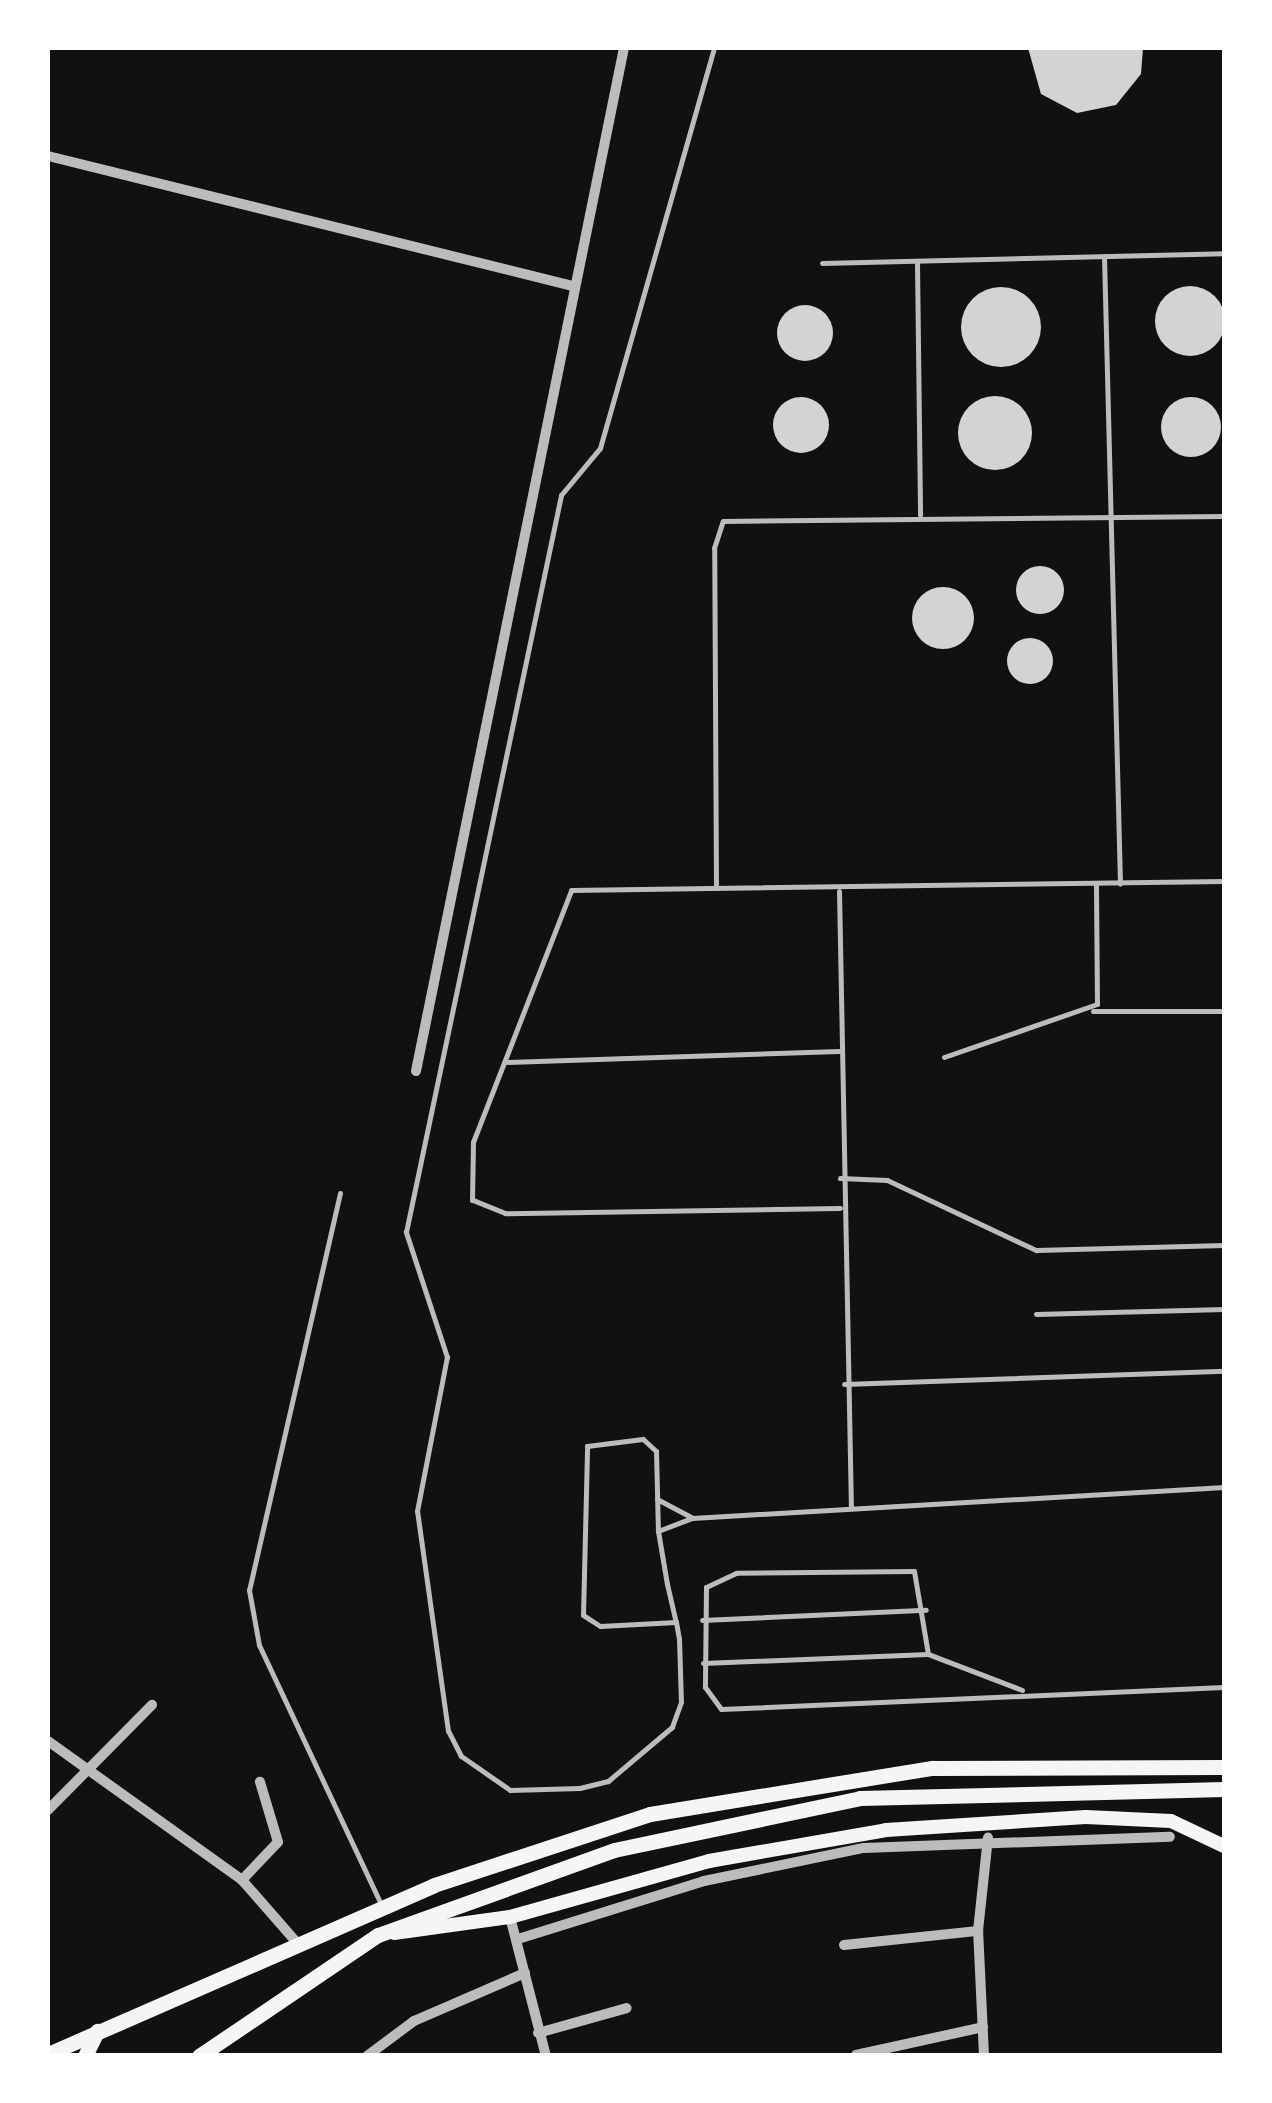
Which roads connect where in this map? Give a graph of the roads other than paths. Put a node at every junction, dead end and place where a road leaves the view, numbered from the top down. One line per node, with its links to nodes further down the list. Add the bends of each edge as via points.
1 (624, 48): 8 (street)
2 (714, 48): 38 (lane, via 600,448 561,495 406,1232 447,1357 417,1511 448,1731 460,1756 510,1790 608,1781 672,1727 682,1702)
3 (48, 156): 8 (street)
4 (1224, 253): 5 (lane)
5 (1104, 256): 7 (lane); 11 (lane)
6 (822, 263): 7 (lane)
7 (917, 263): 9 (lane)
8 (573, 286): 22 (street)
9 (920, 516): 11 (lane); 15 (lane, via 734,518 718,529)
10 (1224, 516): 11 (lane)
11 (1106, 518): 13 (lane)
12 (1224, 881): 13 (lane)
13 (1120, 884): 14 (lane)
14 (1096, 885): 16 (lane); 17 (lane, via 1097,1004)
15 (716, 888): 16 (lane); 21 (lane, via 571,890)
16 (839, 890): 19 (lane)
17 (1090, 1011): 18 (lane); 20 (lane)
18 (1224, 1011)
19 (839, 1050): 21 (lane); 23 (lane)
20 (944, 1057)
21 (505, 1062): 25 (lane, via 466,1183 487,1210)
22 (416, 1071)
23 (840, 1178): 25 (lane); 26 (lane, via 887,1180 1036,1250)
24 (340, 1193): 54 (lane, via 249,1590 259,1645)
25 (840, 1208): 30 (lane)
26 (1224, 1246)
27 (1224, 1308): 28 (lane)
28 (1036, 1314)
29 (1224, 1371): 30 (lane)
30 (844, 1384): 33 (lane)
31 (1224, 1487): 33 (lane)
32 (657, 1498): 34 (lane); 35 (lane); 38 (lane, via 652,1443 587,1446 580,1606 600,1626)
33 (851, 1508): 34 (lane)
34 (692, 1518): 35 (lane)
35 (658, 1531): 38 (lane)
36 (926, 1610): 37 (lane); 37 (lane, via 922,1580 899,1568 736,1574 706,1587); 39 (lane)
37 (702, 1620): 40 (lane)
38 (676, 1622)
39 (928, 1654): 40 (lane); 42 (lane)
40 (703, 1663): 42 (lane, via 707,1693 721,1709)
41 (1224, 1687): 42 (lane)
42 (1022, 1690)
43 (152, 1705): 46 (street)
44 (48, 1741): 46 (street)
45 (1224, 1766): 54 (main road, via 988,1764 762,1790 541,1846)
46 (88, 1768): 49 (street); 53 (street)
47 (260, 1782): 53 (street, via 278,1842)
48 (1224, 1789): 57 (main road, via 942,1790 794,1809 534,1873)
49 (48, 1810)
50 (1170, 1837): 51 (street)
51 (988, 1838): 56 (street); 58 (street, via 769,1865)
52 (1224, 1846): 55 (main road, via 1171,1821 1086,1817 886,1830 709,1861)
53 (242, 1880): 59 (street)
54 (382, 1907): 59 (main road)
55 (510, 1917): 57 (main road); 58 (street)
56 (978, 1932): 60 (street); 64 (street)
57 (378, 1935): 69 (main road)
58 (518, 1939): 61 (street)
59 (298, 1944): 63 (main road)
60 (844, 1944)
61 (525, 1973): 65 (street); 70 (street, via 414,2021)
62 (627, 2008): 65 (street)
63 (108, 2023): 66 (main road); 68 (main road)
64 (983, 2026): 67 (street); 72 (street)
65 (538, 2032): 71 (street)
66 (48, 2054)
67 (856, 2055)
68 (85, 2056)
69 (199, 2056)
70 (367, 2056)
71 (546, 2056)
72 (984, 2056)

